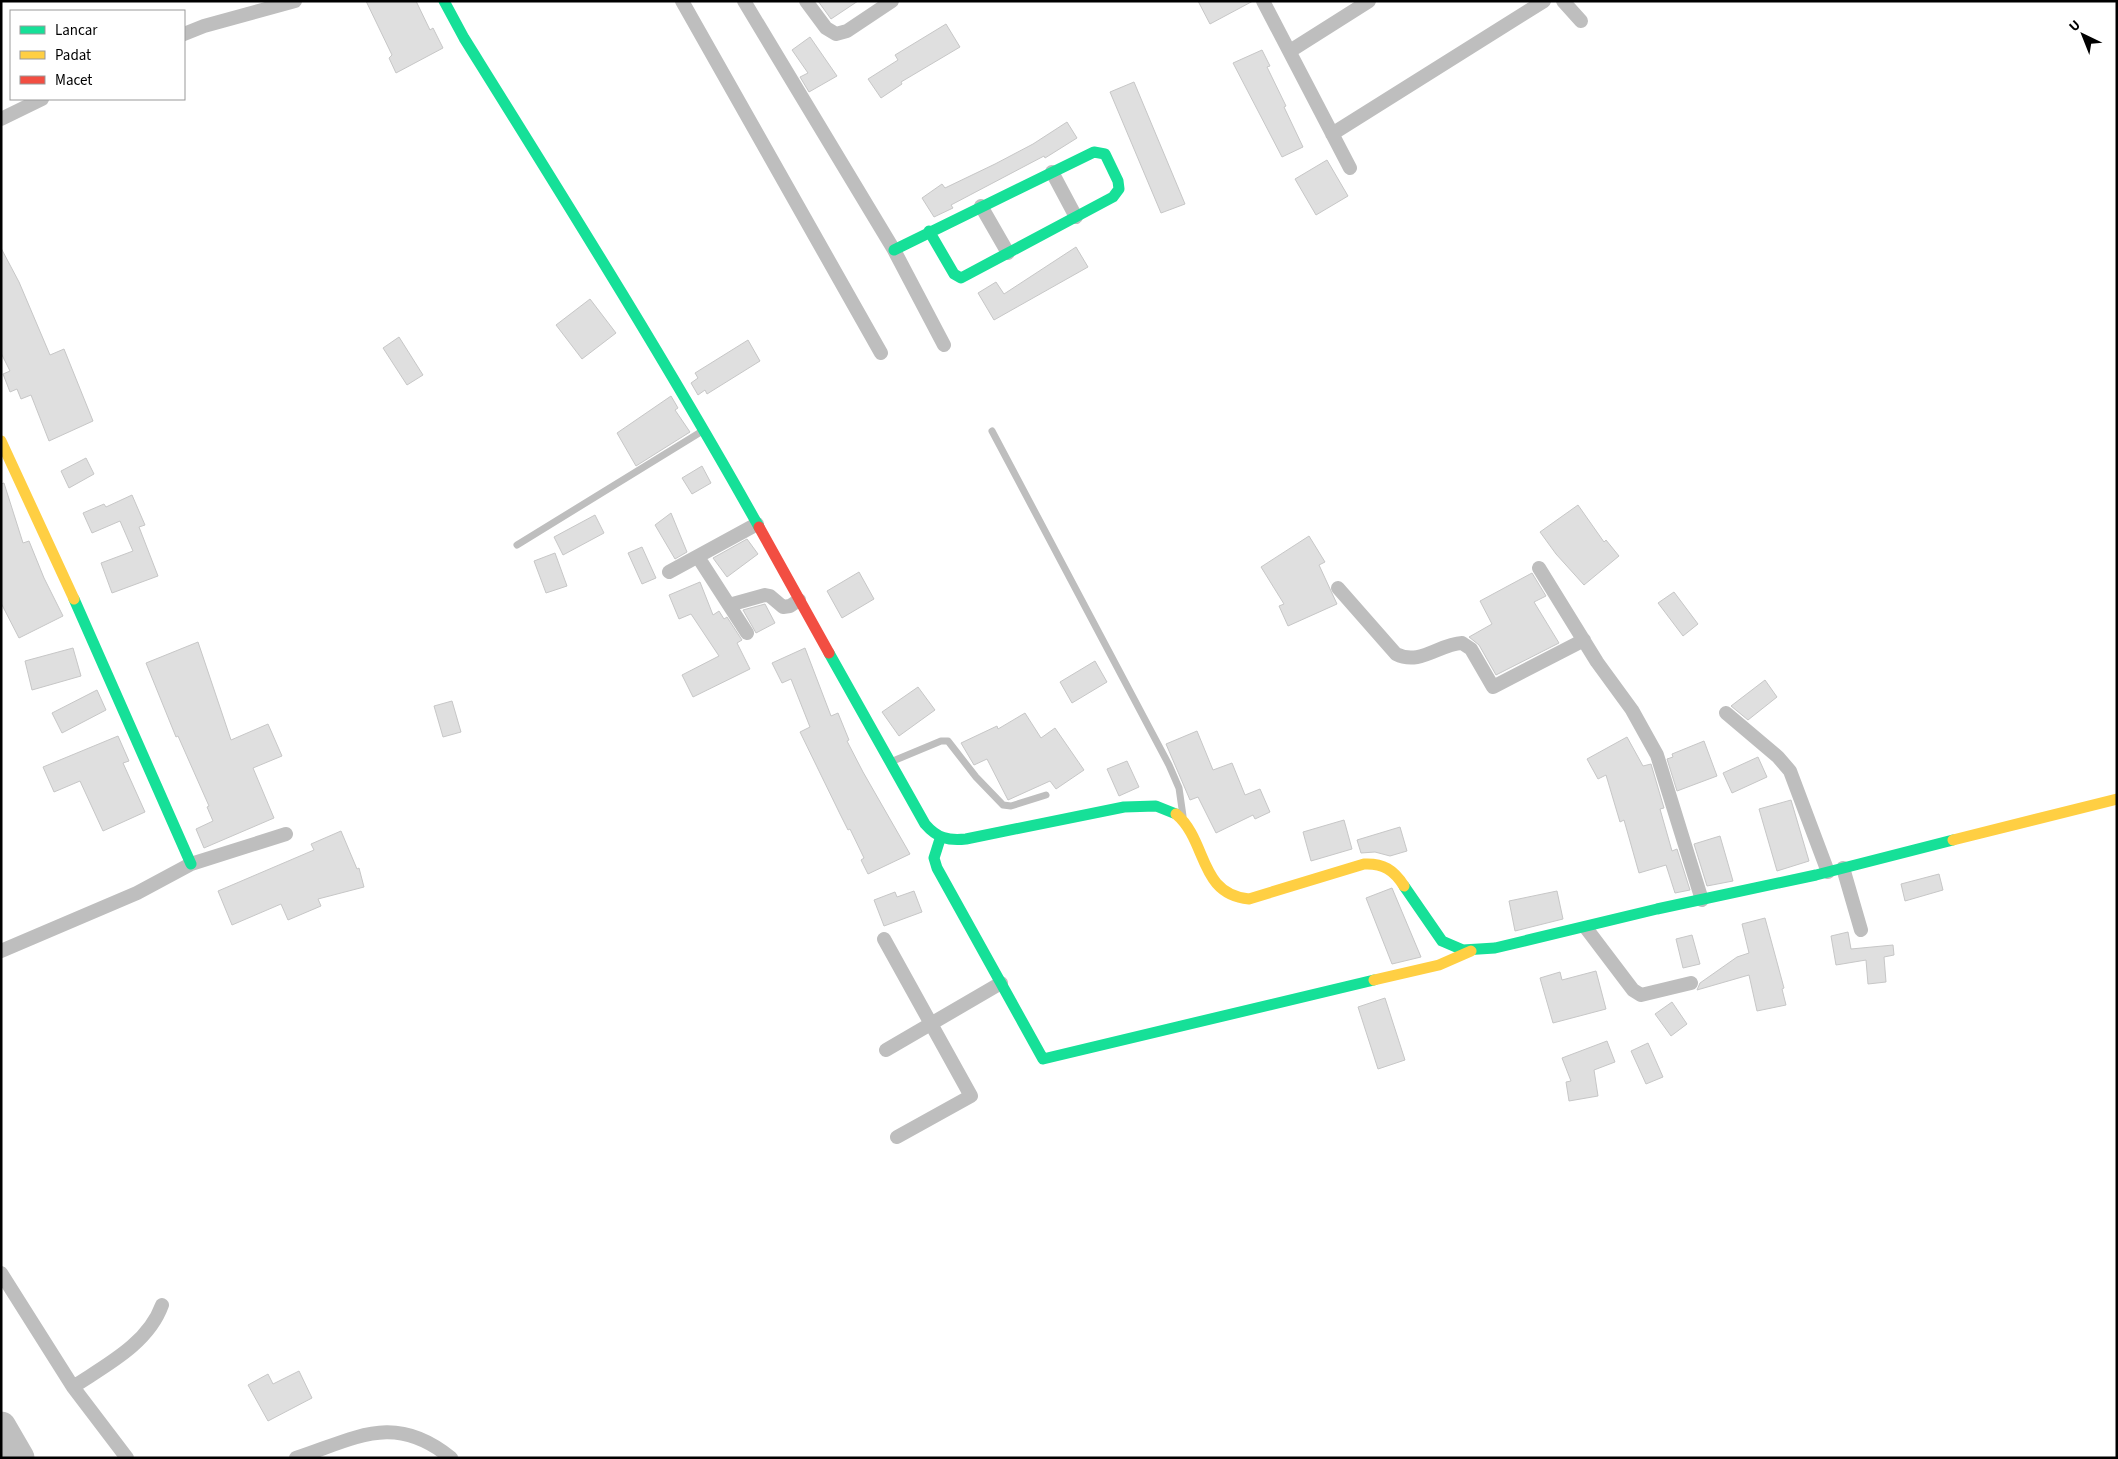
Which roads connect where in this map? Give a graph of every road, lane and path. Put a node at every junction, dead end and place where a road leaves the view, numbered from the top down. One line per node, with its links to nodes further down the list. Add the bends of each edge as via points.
1 (295, 1): 12 (street)
2 (444, 1): 26 (street)
3 (682, 1): 25 (street)
4 (744, 1): 22 (street)
5 (806, 1): 6 (street, via 826,28 836,34 847,31)
6 (892, 1)
7 (1263, 1): 13 (street)
8 (1369, 1): 13 (street)
9 (1544, 1): 16 (street)
10 (1563, 1): 11 (street)
11 (1581, 21)
12 (185, 34)
13 (1290, 50): 16 (street)
14 (40, 100): 15 (street)
15 (1, 119)
16 (1332, 134): 17 (street)
17 (1350, 168)
18 (1052, 172): 19 (street); 20 (street); 20 (street, via 1094,152 1105,154 1118,181 1117,193)
19 (981, 206): 21 (street); 23 (street)
20 (1076, 218): 23 (street)
21 (929, 231): 22 (street); 23 (street, via 954,274 961,278)
22 (894, 250): 24 (street)
23 (1008, 253)
24 (944, 346)
25 (881, 352)
26 (705, 430): 29 (street); 30 (lane)
27 (992, 431): 43 (lane, via 1173,773 1182,797)
28 (1, 442): 46 (street)
29 (757, 524): 31 (street); 35 (street)
30 (517, 545)
31 (698, 558): 33 (street); 36 (street)
32 (1539, 568): 38 (street)
33 (669, 572)
34 (1338, 588): 38 (street, via 1396,654 1417,658 1462,643 1471,648 1492,687)
35 (799, 600): 36 (street, via 783,607 765,595); 40 (street)
36 (729, 605): 37 (street)
37 (747, 633)
38 (1584, 640): 49 (street, via 1632,710 1657,755)
39 (1726, 713): 48 (street, via 1790,771)
40 (890, 762): 41 (lane, via 948,741 1003,805 1011,806); 45 (street, via 925,824)
41 (1046, 795)
42 (2117, 799): 47 (street)
43 (1183, 821): 45 (street, via 1167,809 1139,806 966,839); 54 (street, via 1217,886 1232,897 1249,899 1364,864 1378,865 1396,874 1442,941)
44 (286, 834): 46 (street)
45 (940, 839): 55 (street, via 934,858 937,868)
46 (191, 864): 53 (street, via 137,893)
47 (1843, 868): 48 (street); 51 (street)
48 (1828, 872): 49 (street)
49 (1702, 900): 50 (street)
50 (1586, 928): 54 (street); 56 (street, via 1640,995)
51 (1861, 930)
52 (884, 939): 57 (street)
53 (1, 951)
54 (1471, 951): 55 (street, via 1439,965 1043,1059)
55 (1001, 983): 57 (street)
56 (1691, 983)
57 (931, 1024): 58 (street); 59 (street, via 971,1096)
58 (886, 1050)
59 (897, 1137)
60 (1, 1273): 62 (street)
61 (162, 1305): 62 (street, via 152,1327 138,1341)
62 (73, 1387): 63 (street)
63 (127, 1458)
64 (296, 1458): 65 (street, via 369,1434 393,1431 433,1443)
65 (451, 1458)

